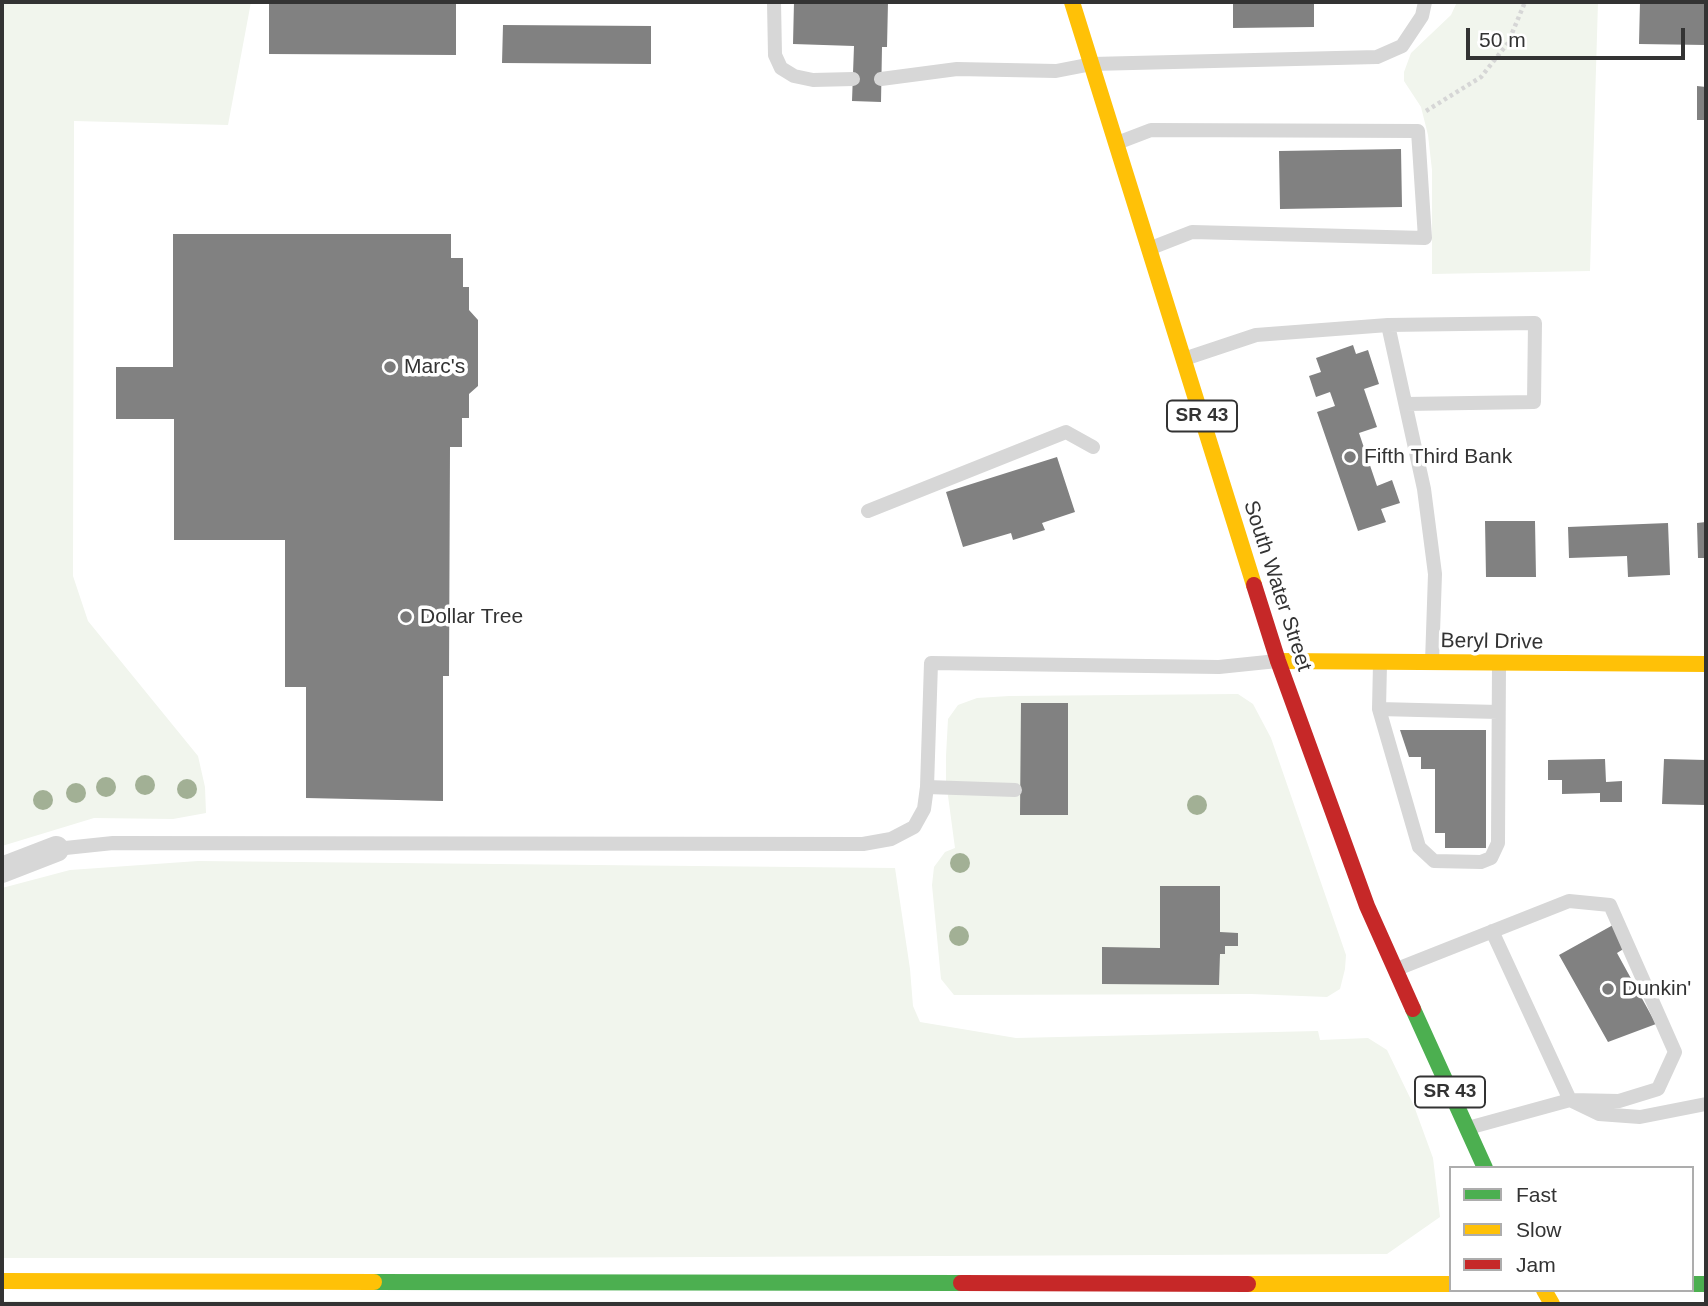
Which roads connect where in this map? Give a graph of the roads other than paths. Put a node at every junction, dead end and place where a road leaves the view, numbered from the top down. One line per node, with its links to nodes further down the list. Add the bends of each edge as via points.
1 (774, 2): 5 (lane, via 775,55 781,68 813,80)
2 (1072, 2): 4 (main road, South Water Street / SR 43)
3 (1425, 2): 4 (lane, via 1422,16 1402,46 1377,57)
4 (1092, 64): 6 (lane, via 1056,71 957,69); 7 (main road, South Water Street / SR 43)
5 (853, 79)
6 (881, 79)
7 (1116, 144): 8 (main road, South Water Street / SR 43); 8 (lane, via 1151,130 1418,131 1425,238 1192,232)
8 (1149, 249): 10 (main road, South Water Street / SR 43)
9 (1388, 325): 10 (lane, via 1256,335); 11 (lane); 11 (lane, via 1535,323 1534,402)
10 (1184, 359): 14 (main road, South Water Street / SR 43)
11 (1406, 404): 16 (lane, via 1435,574)
12 (1093, 447): 13 (lane, via 1066,432)
13 (868, 511)
14 (1278, 661): 15 (main road, Beryl Drive); 21 (lane, via 1219,667 931,663); 26 (main road, South Water Street / SR 43, via 1367,906)
15 (1380, 662): 16 (main road, Beryl Drive); 19 (lane)
16 (1432, 662): 17 (main road, Beryl Drive)
17 (1499, 663): 18 (main road, Beryl Drive); 20 (lane)
18 (1706, 664)
19 (1379, 709): 20 (lane); 20 (lane, via 1419,847 1434,861 1457,862 1491,858 1498,843)
20 (1498, 712)
21 (927, 787): 22 (lane); 23 (lane, via 924,809 914,827 891,839 863,844 113,843)
22 (1015, 790)
23 (56, 849): 24 (street)
24 (2, 870)
25 (1492, 932): 26 (lane); 27 (lane); 27 (lane, via 1569,901 1610,905 1675,1052 1658,1089 1619,1101)
26 (1396, 969): 29 (main road, South Water Street / SR 43)
27 (1570, 1100): 28 (lane, via 1599,1114 1640,1117); 29 (lane)
28 (1706, 1104)
29 (1467, 1128): 30 (main road, South Water Street / SR 43)
30 (1484, 1166)
31 (2, 1281): 32 (main road)
32 (1449, 1284)

